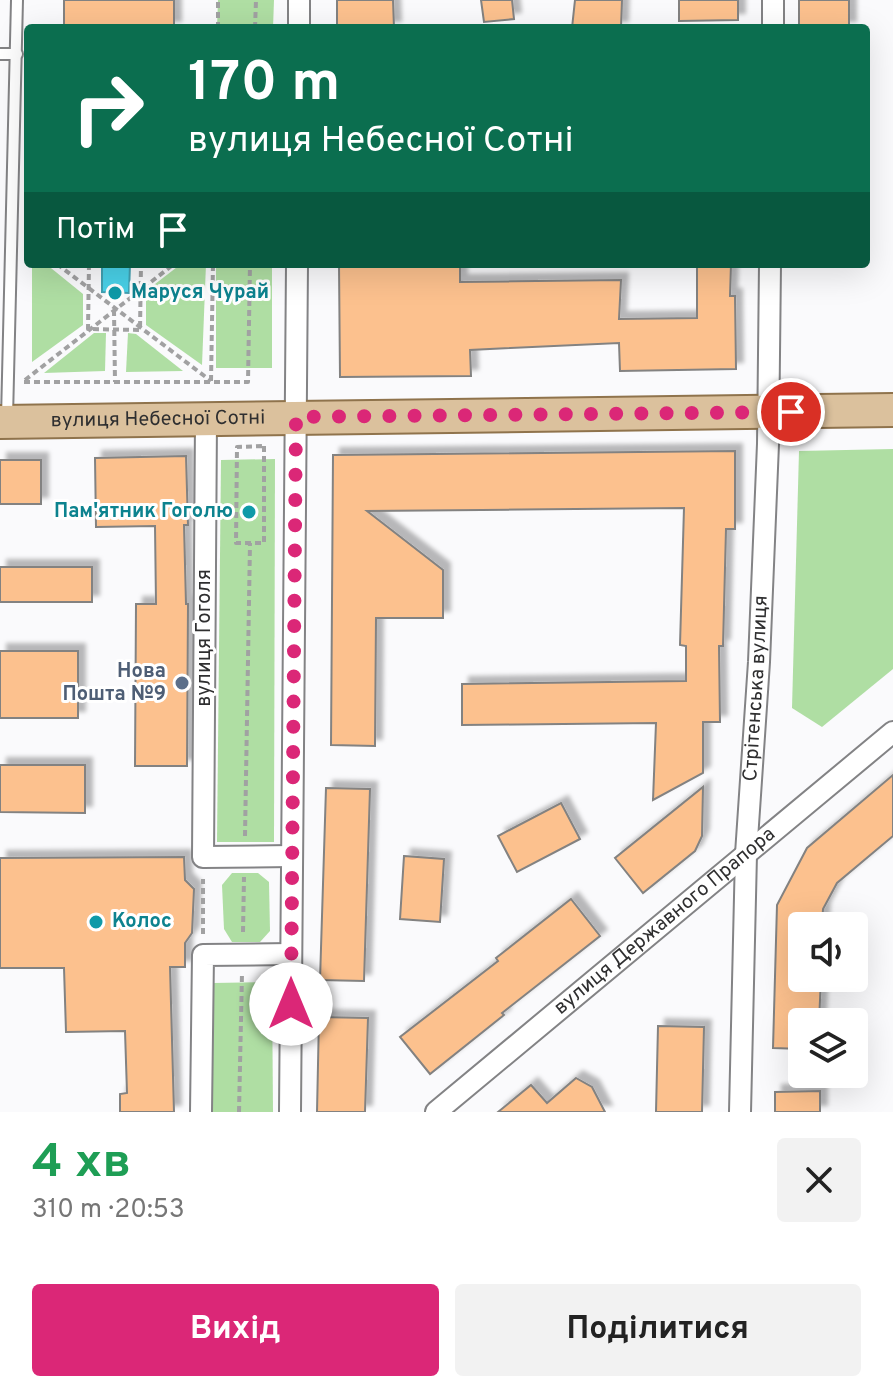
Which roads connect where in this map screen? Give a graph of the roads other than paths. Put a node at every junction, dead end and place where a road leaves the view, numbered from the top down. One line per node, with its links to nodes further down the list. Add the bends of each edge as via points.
1 (17, 0): 7 (lane)
2 (299, 0): 4 (street)
3 (773, 0): 5 (street)
4 (299, 24)
5 (773, 24)
6 (0, 54): 7 (lane)
7 (17, 54): 14 (lane)
8 (297, 268): 12 (street)
9 (770, 268): 11 (street, Стрітенська вулиця)
10 (893, 410): 11 (main road, вулиця Небесної Сотні)
11 (767, 413): 12 (main road, вулиця Небесної Сотні); 16 (street, Стрітенська вулиця)
12 (296, 417): 13 (main road, вулиця Небесної Сотні); 17 (street)
13 (206, 420): 14 (main road, вулиця Небесної Сотні); 17 (street, вулиця Гоголя, via 203,857)
14 (3, 422)
15 (893, 732): 16 (street, вулиця Державного Прапора)
16 (746, 854): 21 (street, вулиця Державного Прапора); 22 (street, Стрітенська вулиця)
17 (292, 856): 18 (street)
18 (291, 954): 19 (street, via 203,955); 20 (street)
19 (201, 1112)
20 (290, 1112)
21 (436, 1112)
22 (740, 1112)

